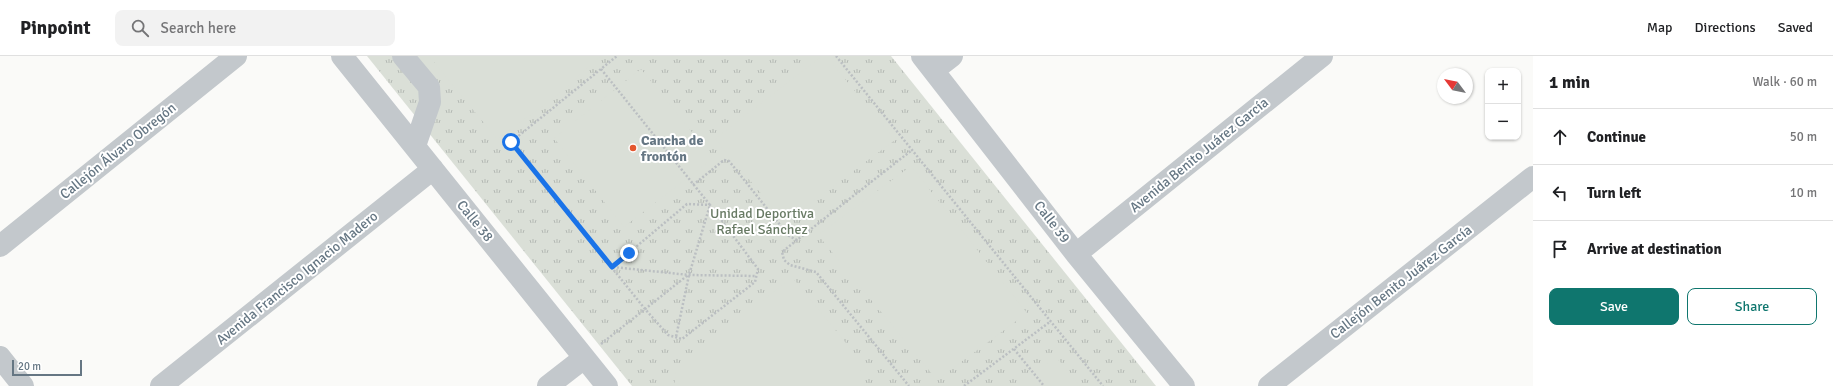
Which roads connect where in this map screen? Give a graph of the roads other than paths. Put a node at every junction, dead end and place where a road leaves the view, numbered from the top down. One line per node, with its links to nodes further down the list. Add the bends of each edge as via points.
1 (236, 56): 10 (street, Callejón Álvaro Obregón)
2 (342, 56): 7 (street, Calle 38)
3 (403, 56): 7 (street, via 429,87 430,102)
4 (952, 56): 6 (street)
5 (1322, 56): 11 (street, Avenida Benito Juárez García)
6 (928, 63): 11 (street, Calle 39)
7 (415, 146): 8 (street, Calle 38)
8 (433, 169): 13 (street, Calle 38); 15 (street, Avenida Francisco Ignacio Madero)
9 (1533, 178): 19 (street, Callejón Benito Juárez García)
10 (0, 246)
11 (1076, 254): 18 (street, Calle 39)
12 (0, 357): 14 (street)
13 (584, 358): 16 (street); 17 (street, Calle 38)
14 (23, 386)
15 (161, 386)
16 (548, 386)
17 (607, 386)
18 (1184, 386)
19 (1269, 386)

